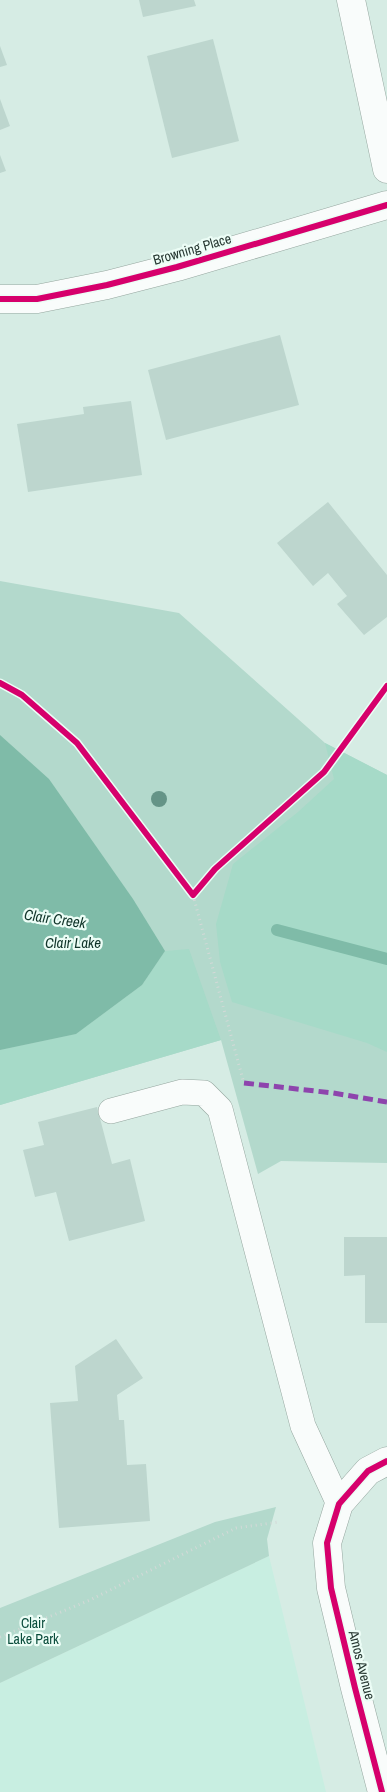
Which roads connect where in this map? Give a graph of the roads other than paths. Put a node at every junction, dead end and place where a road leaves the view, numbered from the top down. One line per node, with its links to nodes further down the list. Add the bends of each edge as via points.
1 (351, 0): 2 (street)
2 (387, 169)
3 (387, 204): 4 (street, Browning Place, via 107,285 37,299)
4 (0, 299)
5 (111, 1111): 7 (lane, via 182,1092 204,1093 220,1109 303,1426)
6 (387, 1461): 7 (street, via 368,1471)
7 (339, 1504): 8 (street, Amos Avenue, via 327,1543 331,1588)
8 (382, 1792)

